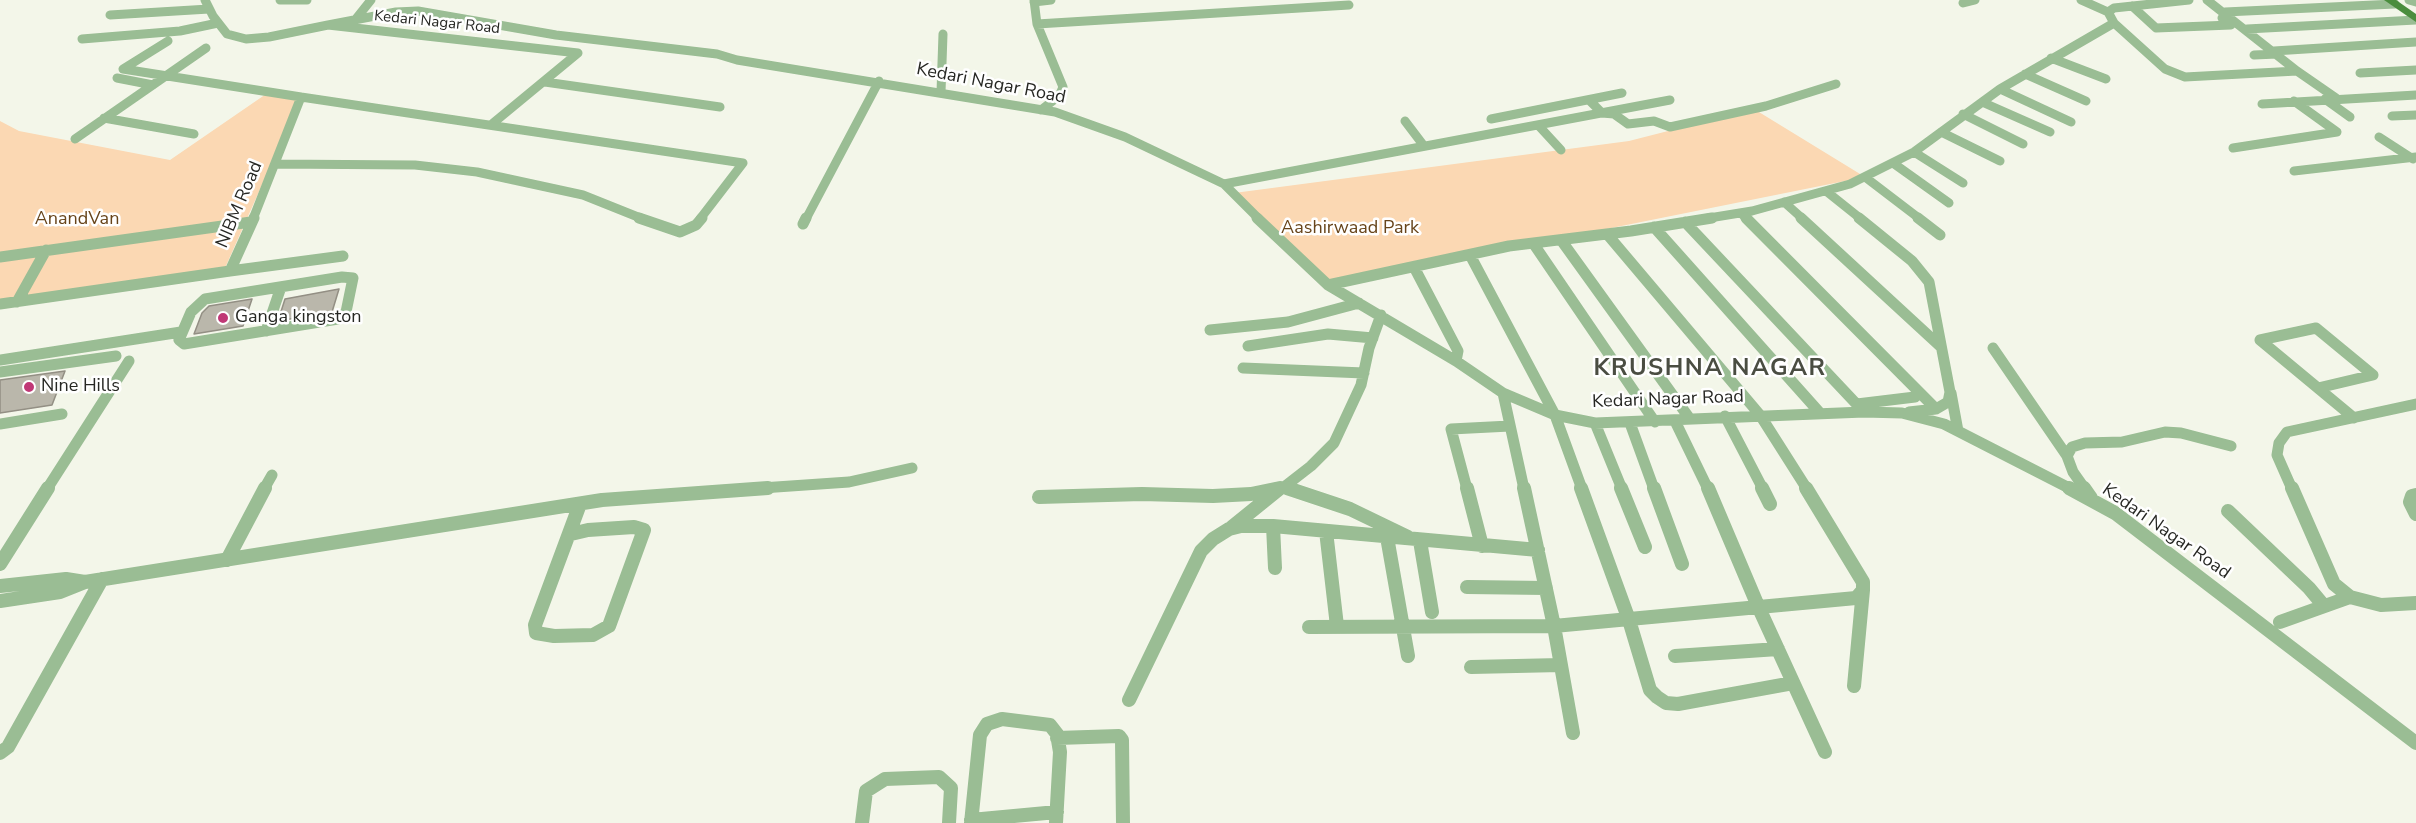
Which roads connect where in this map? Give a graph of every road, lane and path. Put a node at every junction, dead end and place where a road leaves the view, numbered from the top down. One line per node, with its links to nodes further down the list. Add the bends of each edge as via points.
1 (280, 0): 2 (street)
2 (307, 0)
3 (371, 0): 21 (street)
4 (1051, 0): 11 (street)
5 (1975, 0): 14 (street)
6 (2081, 0): 18 (street)
7 (2189, 0): 17 (street)
8 (2201, 0): 17 (street, via 2231,25 2156,28)
9 (2207, 0): 19 (street)
10 (2409, 0): 13 (street)
11 (1034, 1): 25 (street)
12 (2392, 2): 19 (street); 22 (main road)
13 (2416, 2)
14 (1963, 3)
15 (207, 4): 20 (street); 23 (street, Kedari Nagar Road)
16 (1349, 5): 25 (street)
17 (2132, 6): 18 (street)
18 (2108, 12): 24 (street)
19 (2224, 12): 27 (street)
20 (110, 15)
21 (355, 20): 26 (street, Kedari Nagar Road); 43 (street, Kedari Nagar Road, via 418,11 556,35 717,54)
22 (2416, 20): 27 (street)
23 (219, 23): 26 (street, Kedari Nagar Road, via 227,34 246,39); 29 (street, via 180,31)
24 (2114, 23): 35 (street); 37 (street, via 2165,69 2185,77)
25 (1037, 24): 60 (street, via 1063,87 1059,96)
26 (328, 25): 44 (street, Kedari Nagar Road, via 578,52)
27 (2247, 30): 33 (street)
28 (943, 34): 48 (street)
29 (82, 39)
30 (168, 41): 40 (street, via 123,69)
31 (2416, 42): 33 (street)
32 (206, 48): 40 (street)
33 (2275, 53): 34 (street); 37 (street)
34 (2254, 55)
35 (2051, 58): 39 (street); 42 (street)
36 (2416, 70): 38 (street)
37 (2296, 71): 52 (street)
38 (2360, 73)
39 (2025, 74): 47 (street); 54 (street)
40 (165, 76): 46 (street); 51 (street)
41 (117, 78): 46 (street)
42 (2106, 78)
43 (879, 81): 48 (street, Kedari Nagar Road); 96 (street)
44 (545, 82): 59 (street); 70 (street)
45 (1836, 84): 61 (street, via 1766,106 1670,127 1654,121 1628,124 1614,114)
46 (153, 85): 66 (street)
47 (2000, 89): 57 (street); 69 (street)
48 (941, 92): 60 (street, Kedari Nagar Road)
49 (1622, 93): 55 (street)
50 (2416, 95): 52 (street)
51 (302, 97): 70 (street); 85 (street, NIBM Road)
52 (2330, 98): 56 (street); 65 (street)
53 (1670, 100): 61 (street)
54 (2086, 100)
55 (1590, 101): 61 (street); 67 (street)
56 (2294, 101): 58 (street); 79 (street, via 2337,132)
57 (1982, 102): 62 (street); 73 (street)
58 (2262, 104)
59 (720, 107)
60 (1041, 110): 89 (street, Kedari Nagar Road, via 1125,137)
61 (1602, 112): 71 (street)
62 (1963, 114): 72 (street); 77 (street)
63 (2416, 114): 64 (street)
64 (2392, 116)
65 (2350, 117)
66 (104, 118): 74 (street); 76 (street)
67 (1491, 119)
68 (1405, 121): 78 (street)
69 (2071, 122)
70 (492, 124): 85 (street, via 743,163 696,225 681,232 583,195 477,172 416,165)
71 (1538, 125): 78 (street); 80 (street)
72 (1941, 132): 81 (street); 83 (street)
73 (2050, 132)
74 (194, 134)
75 (2379, 137): 82 (street)
76 (75, 139)
77 (2023, 144)
78 (1424, 146): 89 (street)
79 (2233, 148)
80 (1561, 150)
81 (1914, 152): 84 (street); 88 (street)
82 (2414, 159): 86 (street)
83 (2000, 161)
84 (1893, 163): 87 (street); 92 (street)
85 (275, 164): 94 (street, NIBM Road)
86 (2294, 171)
87 (1865, 177): 90 (street); 99 (street)
88 (1963, 183)
89 (1224, 184): 108 (street, Kedari Nagar Road)
90 (1826, 191): 91 (street); 119 (street, via 1912,261 1929,282)
91 (1784, 202): 93 (street); 119 (street)
92 (1949, 203)
93 (1741, 213): 95 (street); 134 (street)
94 (251, 222): 102 (street); 107 (street, NIBM Road)
95 (1685, 222): 97 (street); 133 (street)
96 (803, 224)
97 (1654, 227): 98 (street); 135 (street)
98 (1606, 234): 100 (street); 138 (street)
99 (1940, 235)
100 (1561, 240): 101 (street); 142 (street)
101 (1533, 243): 103 (street); 144 (street)
102 (46, 250): 105 (street); 110 (street)
103 (1470, 255): 106 (street); 139 (street)
104 (343, 256): 107 (street)
105 (0, 257)
106 (1414, 267): 108 (street); 124 (street, via 1458,351)
107 (230, 271): 110 (street, NIBM Road)
108 (1328, 285): 111 (street, Kedari Nagar Road)
109 (281, 287): 114 (street); 114 (street, via 353,278 346,312 338,319); 116 (street, via 205,299 191,312)
110 (17, 302): 112 (street, NIBM Road)
111 (1359, 303): 113 (street, Kedari Nagar Road); 115 (street, via 1288,322)
112 (0, 304)
113 (1381, 315): 117 (street); 124 (street, Kedari Nagar Road)
114 (267, 330): 116 (street, via 184,344 179,340)
115 (1210, 330)
116 (181, 332): 122 (street)
117 (1373, 338): 118 (street, via 1328,334); 127 (street)
118 (1248, 346)
119 (1941, 347): 129 (street)
120 (1993, 348): 151 (street)
121 (116, 356): 126 (street)
122 (0, 360)
123 (129, 361): 172 (street)
124 (1456, 361): 130 (street, Kedari Nagar Road)
125 (1243, 368): 127 (street)
126 (0, 372)
127 (1364, 373): 154 (street, via 1351,411 1334,442)
128 (2318, 388): 128 (street, via 2268,347 2260,340 2316,328 2373,375); 141 (street)
129 (1950, 392): 134 (street, via 1948,402); 149 (street)
130 (1503, 393): 139 (street, Kedari Nagar Road); 148 (street)
131 (1915, 397): 133 (street)
132 (2416, 404): 141 (street)
133 (1861, 408): 135 (street, Kedari Nagar Road); 136 (street, Kedari Nagar Road)
134 (1936, 410): 136 (street)
135 (1820, 413): 138 (street, Kedari Nagar Road)
136 (1902, 413): 149 (street, Kedari Nagar Road)
137 (62, 414): 147 (street)
138 (1760, 415): 140 (street, Kedari Nagar Road); 178 (street, via 1856,567)
139 (1555, 416): 145 (street, Kedari Nagar Road); 185 (street)
140 (1725, 416): 142 (street, Kedari Nagar Road); 159 (street)
141 (2354, 418): 179 (street, via 2287,432 2277,455 2334,584)
142 (1690, 419): 143 (street, Kedari Nagar Road)
143 (1675, 421): 144 (street, Kedari Nagar Road); 182 (street)
144 (1655, 422): 146 (street, Kedari Nagar Road)
145 (1595, 423): 146 (street, Kedari Nagar Road); 169 (street)
146 (1630, 423): 173 (street)
147 (0, 424)
148 (1510, 426): 168 (street, via 1451,429); 170 (street)
149 (1958, 431): 157 (street, Kedari Nagar Road)
150 (2231, 446): 151 (street, via 2165,432 2122,442 2085,443 2072,447)
151 (2067, 456): 157 (street, via 2073,472)
152 (912, 468): 158 (street, via 849,482)
153 (272, 475): 171 (street)
154 (1282, 488): 156 (street, via 1213,496); 163 (street); 167 (street, via 1350,509)
155 (2416, 495): 161 (street, via 2410,502)
156 (1039, 497)
157 (2094, 501): 201 (street, Kedari Nagar Road)
158 (580, 504): 165 (street); 171 (street)
159 (1770, 504)
160 (2228, 511): 183 (street)
161 (2416, 514)
162 (1273, 526): 163 (street); 164 (street); 174 (street)
163 (1229, 529): 198 (street, via 1202,551)
164 (1326, 531): 166 (street); 187 (street)
165 (571, 534): 165 (street, via 535,625 536,633 593,635 609,626 644,530 634,527)
166 (1387, 537): 167 (street); 188 (street)
167 (1417, 540): 168 (street); 184 (street)
168 (1482, 546): 170 (street)
169 (1645, 547)
170 (1538, 550): 177 (street)
171 (226, 560): 175 (street)
172 (0, 564)
173 (1682, 564)
174 (1275, 568)
175 (102, 579): 180 (street, via 60,592); 203 (street, via 8,747)
176 (1467, 587): 177 (street)
177 (1546, 588): 189 (street)
178 (1863, 590): 182 (street, via 1856,598 1843,601); 197 (street)
179 (2350, 597): 181 (street, via 2381,605); 183 (street)
180 (1, 599)
181 (2416, 603)
182 (1758, 606): 185 (street); 191 (street)
183 (2324, 606): 186 (street)
184 (1432, 612)
185 (1629, 620): 189 (street); 196 (street, via 1650,690 1666,703)
186 (2280, 622)
187 (1337, 626): 188 (street); 190 (street)
188 (1401, 626): 189 (street); 192 (street)
189 (1554, 626): 194 (street)
190 (1309, 627)
191 (1778, 649): 193 (street); 196 (street)
192 (1408, 656)
193 (1675, 656)
194 (1561, 666): 195 (street); 199 (street)
195 (1470, 667)
196 (1793, 682): 202 (street)
197 (1854, 686)
198 (1129, 700)
199 (1573, 733)
200 (1057, 738): 204 (street, via 1060,752); 205 (street, via 1050,724 1002,719 987,724 980,735); 208 (street, via 1119,736)
201 (2416, 742)
202 (1825, 752)
203 (0, 753)
204 (1056, 817): 205 (street)
205 (971, 821)
206 (862, 823): 207 (street, via 866,791 885,779 939,777 951,788)
207 (949, 823)
208 (1123, 823)

